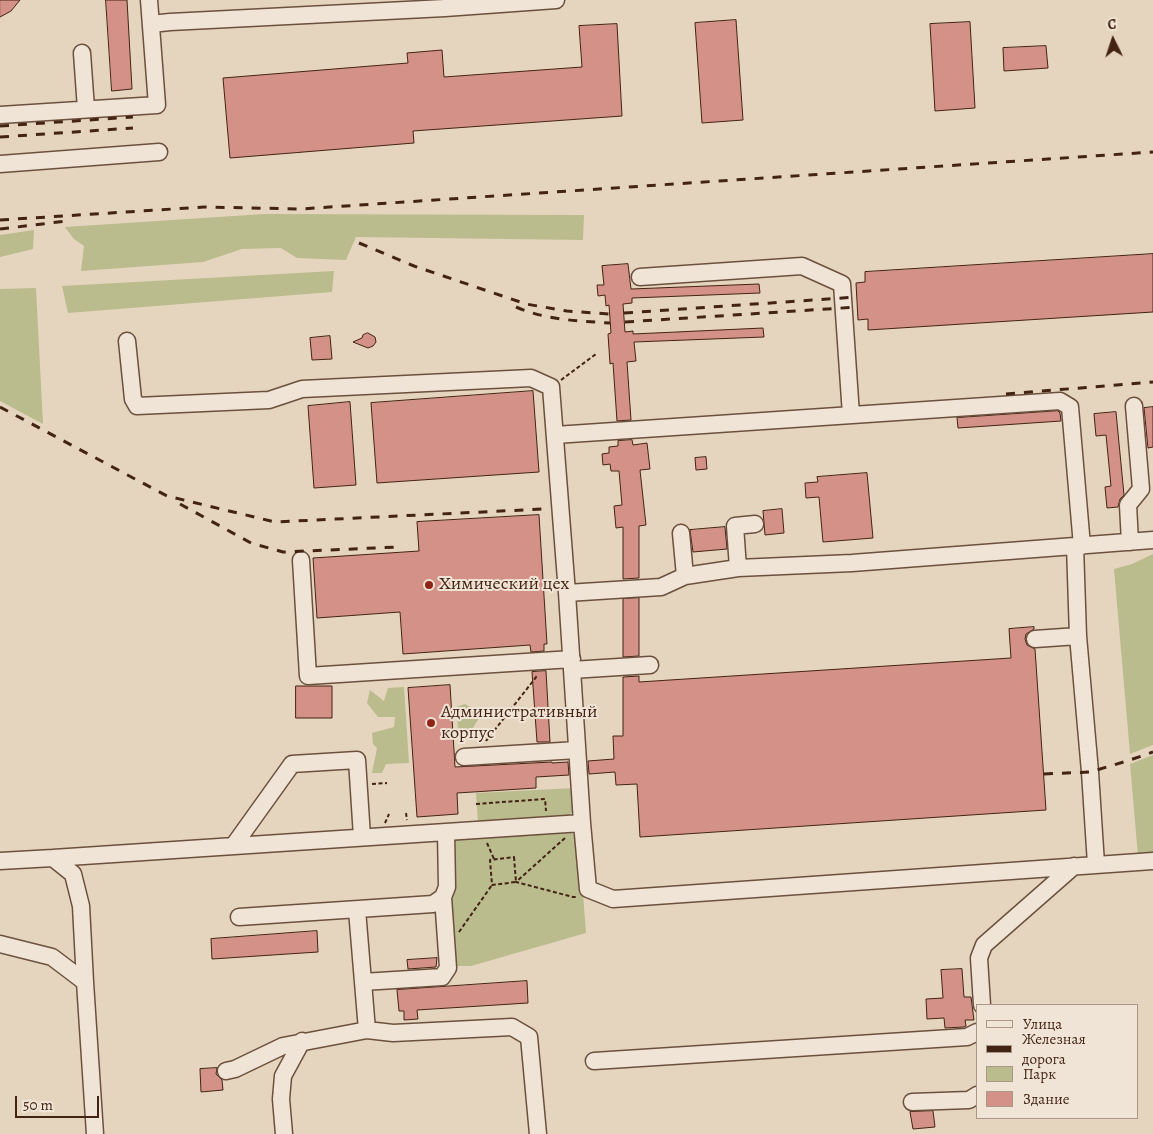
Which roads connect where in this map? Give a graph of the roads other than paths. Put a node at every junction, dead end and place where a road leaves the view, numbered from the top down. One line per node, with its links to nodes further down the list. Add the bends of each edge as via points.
1 (150, 0): 4 (street)
2 (556, 0): 3 (street)
3 (446, 4): 4 (street)
4 (151, 24): 6 (street, via 157,105)
5 (82, 53): 6 (street)
6 (86, 109): 7 (street)
7 (0, 115)
8 (159, 152): 9 (street)
9 (0, 164)
10 (640, 277): 13 (street, via 802,266 842,284)
11 (128, 342): 14 (street, via 132,399 137,406 269,400 302,388 530,378 551,387)
12 (1134, 406): 18 (street, via 1141,488 1128,505)
13 (851, 415): 14 (street); 19 (street, via 1060,401 1070,407)
14 (555, 435): 23 (street)
15 (755, 524): 21 (street, via 735,526)
16 (681, 533): 22 (street)
17 (1153, 540): 18 (street)
18 (1130, 542): 19 (street)
19 (1079, 546): 21 (street); 24 (street)
20 (300, 560): 26 (street, via 308,676 549,660)
21 (738, 568): 22 (street)
22 (685, 576): 23 (street, via 661,587)
23 (567, 594): 26 (street)
24 (1078, 636): 25 (street); 37 (street)
25 (1035, 639)
26 (572, 664): 27 (street); 28 (street)
27 (650, 664)
28 (577, 750): 29 (street); 30 (street)
29 (469, 757)
30 (582, 823): 31 (street); 38 (street, via 588,889 613,899)
31 (446, 832): 32 (street); 39 (street, via 447,887)
32 (362, 837): 33 (street); 33 (street, via 357,760 292,764)
33 (234, 845): 34 (street)
34 (53, 858): 36 (street); 43 (street, via 73,874 81,906)
35 (1153, 861): 37 (street)
36 (0, 862)
37 (1096, 864): 38 (street)
38 (1074, 866): 45 (street, via 984,945 979,958)
39 (442, 897): 40 (street, via 433,904); 44 (street, via 448,968 442,977)
40 (357, 910): 41 (street); 44 (street)
41 (239, 917)
42 (0, 944): 43 (street, via 52,957)
43 (85, 982): 53 (street)
44 (363, 982): 46 (street)
45 (982, 1004)
46 (367, 1030): 48 (street); 55 (street, via 393,1033 512,1026 529,1037)
47 (976, 1032): 49 (street, via 967,1037)
48 (302, 1041): 50 (street); 54 (street, via 283,1076)
49 (594, 1060)
50 (226, 1071)
51 (976, 1096): 52 (street, via 969,1100)
52 (912, 1102)
53 (95, 1134)
54 (284, 1134)
55 (538, 1134)

